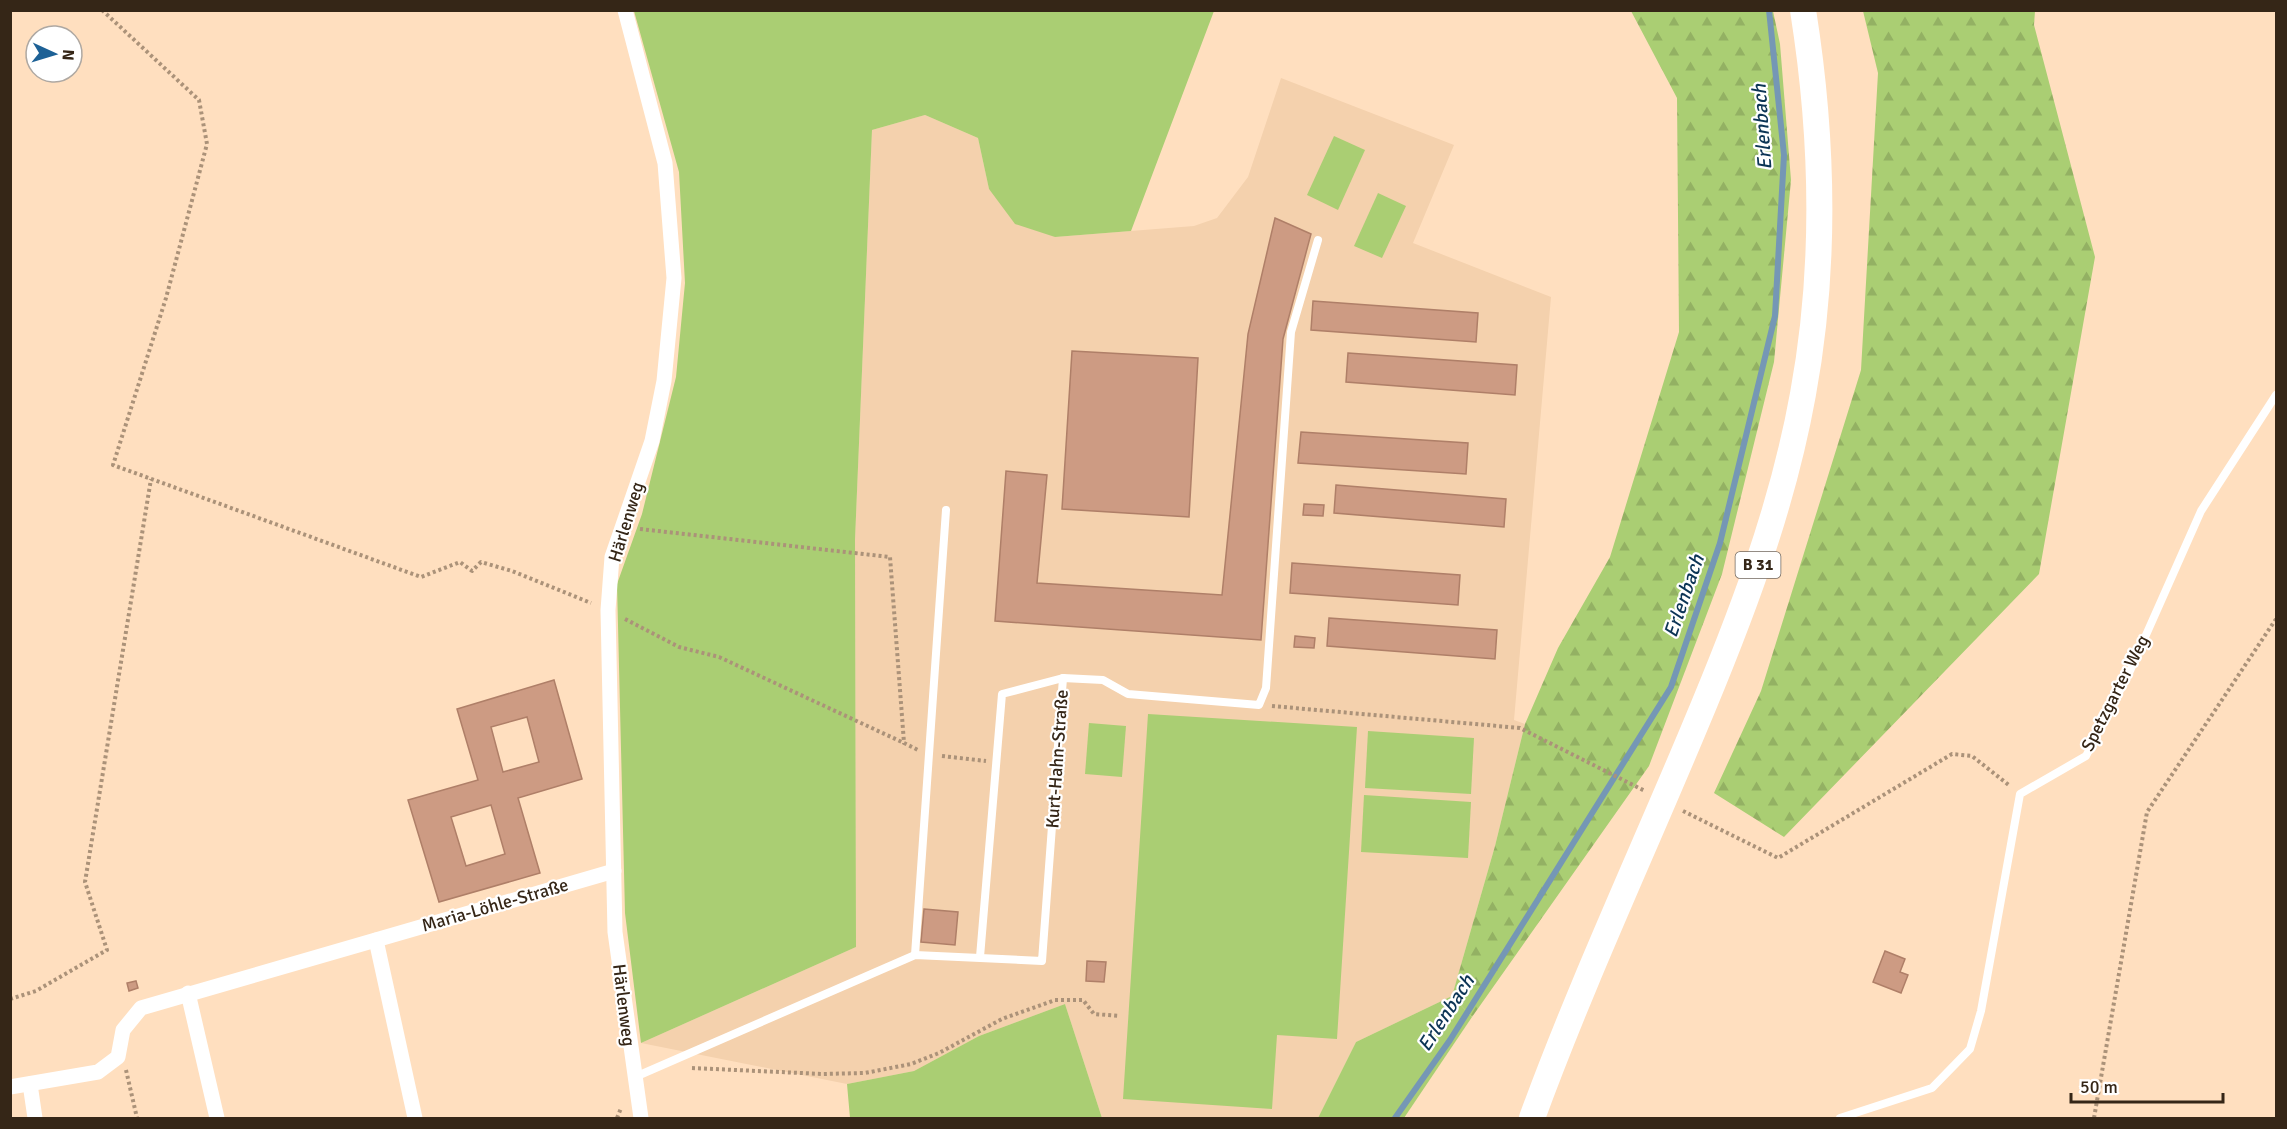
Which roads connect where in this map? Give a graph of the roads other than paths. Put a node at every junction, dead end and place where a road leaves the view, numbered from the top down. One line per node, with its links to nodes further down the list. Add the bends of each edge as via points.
1 (625, 10): 7 (street, Härlenweg, via 665,163 674,278 664,381 654,431 612,557 608,610)
2 (1803, 10): 19 (main road, B 31, via 1817,148 1818,238 1815,314 1788,460 1737,626)
3 (1318, 240): 6 (lane, via 1291,332 1266,688 1259,705 1128,694 1103,680)
4 (2277, 395): 20 (lane, Spetzgarter Weg, via 2201,511 2130,671 2086,756 2020,794 1981,1011 1970,1049 1932,1088)
5 (946, 510): 9 (lane)
6 (1063, 678): 10 (lane, Kurt-Hahn-Straße, via 1002,693); 10 (lane, Kurt-Hahn-Straße, via 1042,961)
7 (614, 871): 8 (street, Maria-Löhle-Straße); 12 (street, Härlenweg, via 615,932)
8 (376, 940): 11 (street, Maria-Löhle-Straße); 17 (street)
9 (915, 955): 10 (lane, Kurt-Hahn-Straße); 12 (lane, Kurt-Hahn-Straße)
10 (980, 957)
11 (188, 993): 13 (street, Maria-Löhle-Straße, via 141,1008 123,1029 118,1057 98,1072); 16 (street)
12 (634, 1077): 18 (street)
13 (30, 1084): 14 (street); 15 (street)
14 (10, 1087)
15 (35, 1119)
16 (217, 1119)
17 (415, 1119)
18 (641, 1119)
19 (1532, 1119)
20 (1840, 1119)

